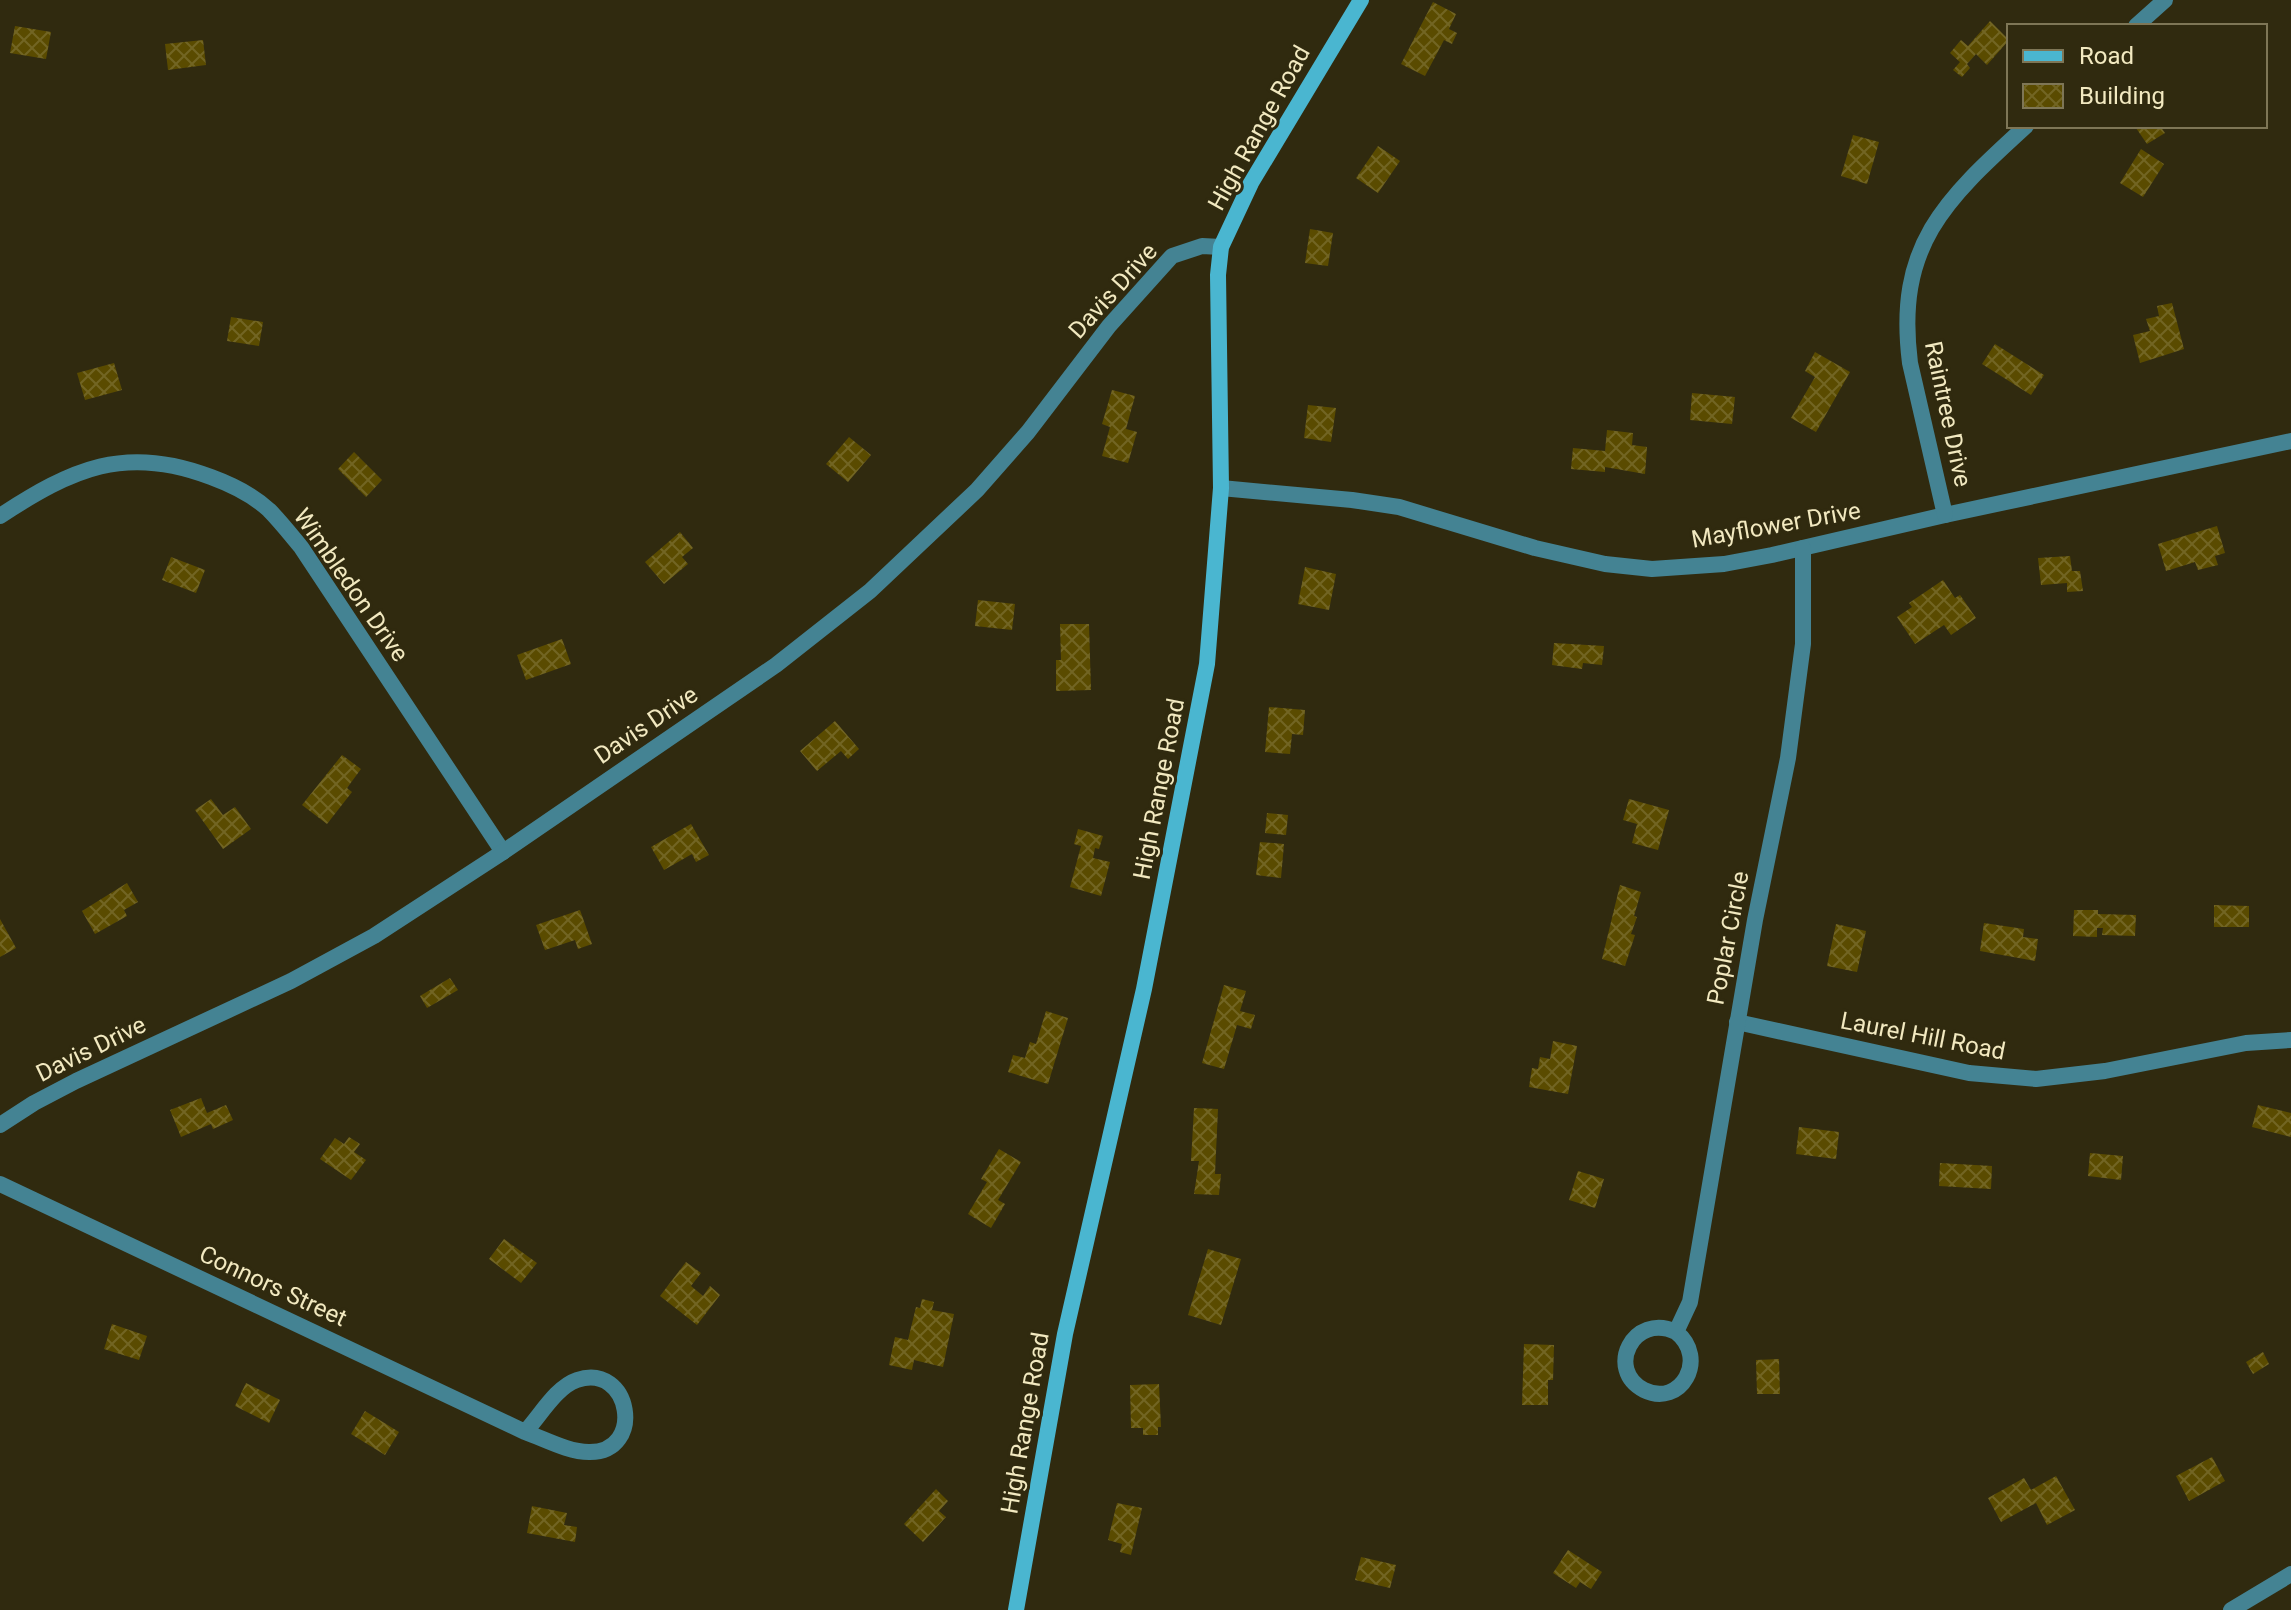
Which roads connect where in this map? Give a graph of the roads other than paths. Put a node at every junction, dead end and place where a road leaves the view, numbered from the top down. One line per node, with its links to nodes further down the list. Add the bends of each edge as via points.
1 (1361, 0): 5 (street, High Range Road, via 1275,139)
2 (2165, 0): 3 (street)
3 (2138, 24)
4 (2024, 128): 8 (street, Raintree Drive, via 1948,202 1924,243 1907,292 1910,363)
5 (1221, 247): 7 (street, High Range Road); 11 (street, Davis Drive, via 1202,246 1172,256 977,490 870,591 776,665)
6 (2291, 441): 8 (street, Mayflower Drive)
7 (1221, 488): 10 (street, Mayflower Drive, via 1399,507 1535,548 1652,569 1724,564); 19 (street, High Range Road, via 1199,711 1144,989 1065,1334)
8 (1945, 515): 10 (street, Mayflower Drive)
9 (0, 516): 11 (street, Wimbledon Drive, via 66,477 111,463 142,462 182,465 226,482 267,508 301,547)
10 (1803, 548): 12 (street, Poplar Circle, via 1803,644 1788,758)
11 (503, 852): 14 (street, Davis Drive, via 305,974 76,1081)
12 (1737, 1022): 13 (street, Laurel Hill Road, via 1969,1073 2036,1079); 16 (street, Poplar Circle, via 1690,1302)
13 (2291, 1040)
14 (0, 1125)
15 (0, 1184): 17 (street, Connors Street)
16 (1676, 1332): 16 (street, via 1649,1328 1628,1346 1626,1367 1643,1389 1671,1391 1688,1377 1692,1355)
17 (525, 1432): 17 (street, Connors Street, via 568,1385 579,1380 605,1381 626,1408 617,1441 597,1452 585,1453)
18 (2291, 1574): 20 (street)
19 (1016, 1610)
20 (2231, 1610)

